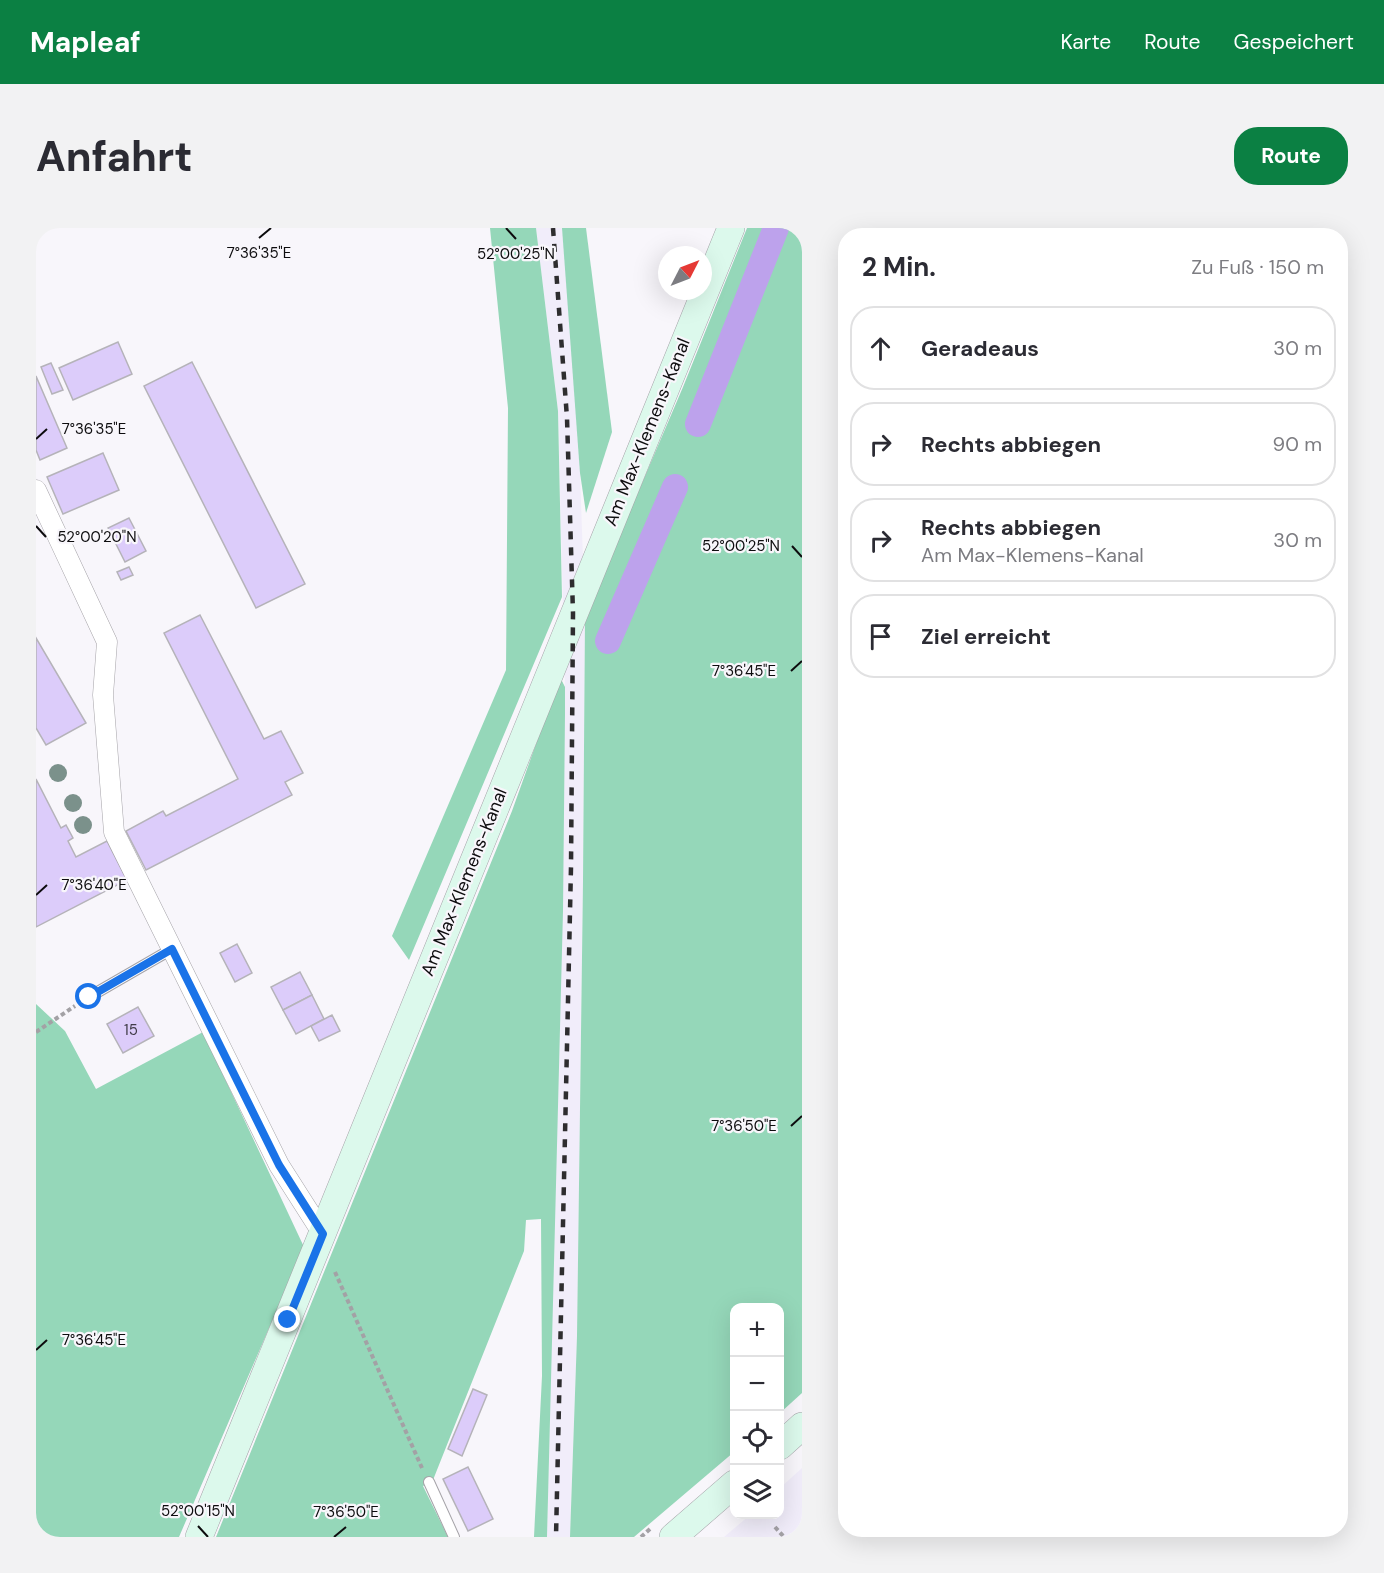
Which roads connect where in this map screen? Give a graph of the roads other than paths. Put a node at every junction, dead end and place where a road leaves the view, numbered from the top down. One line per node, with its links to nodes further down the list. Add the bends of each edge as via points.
1 (731, 228): 5 (main road, Am Max-Klemens-Kanal)
2 (36, 490): 3 (street, via 107,642 104,694 114,832)
3 (172, 949): 4 (lane); 5 (street, via 279,1165)
4 (89, 997)
5 (323, 1234): 10 (main road, Am Max-Klemens-Kanal)
6 (802, 1426): 7 (main road)
7 (784, 1442)
8 (429, 1482): 11 (lane)
9 (730, 1488): 12 (main road)
10 (199, 1537)
11 (454, 1537)
12 (673, 1537)

